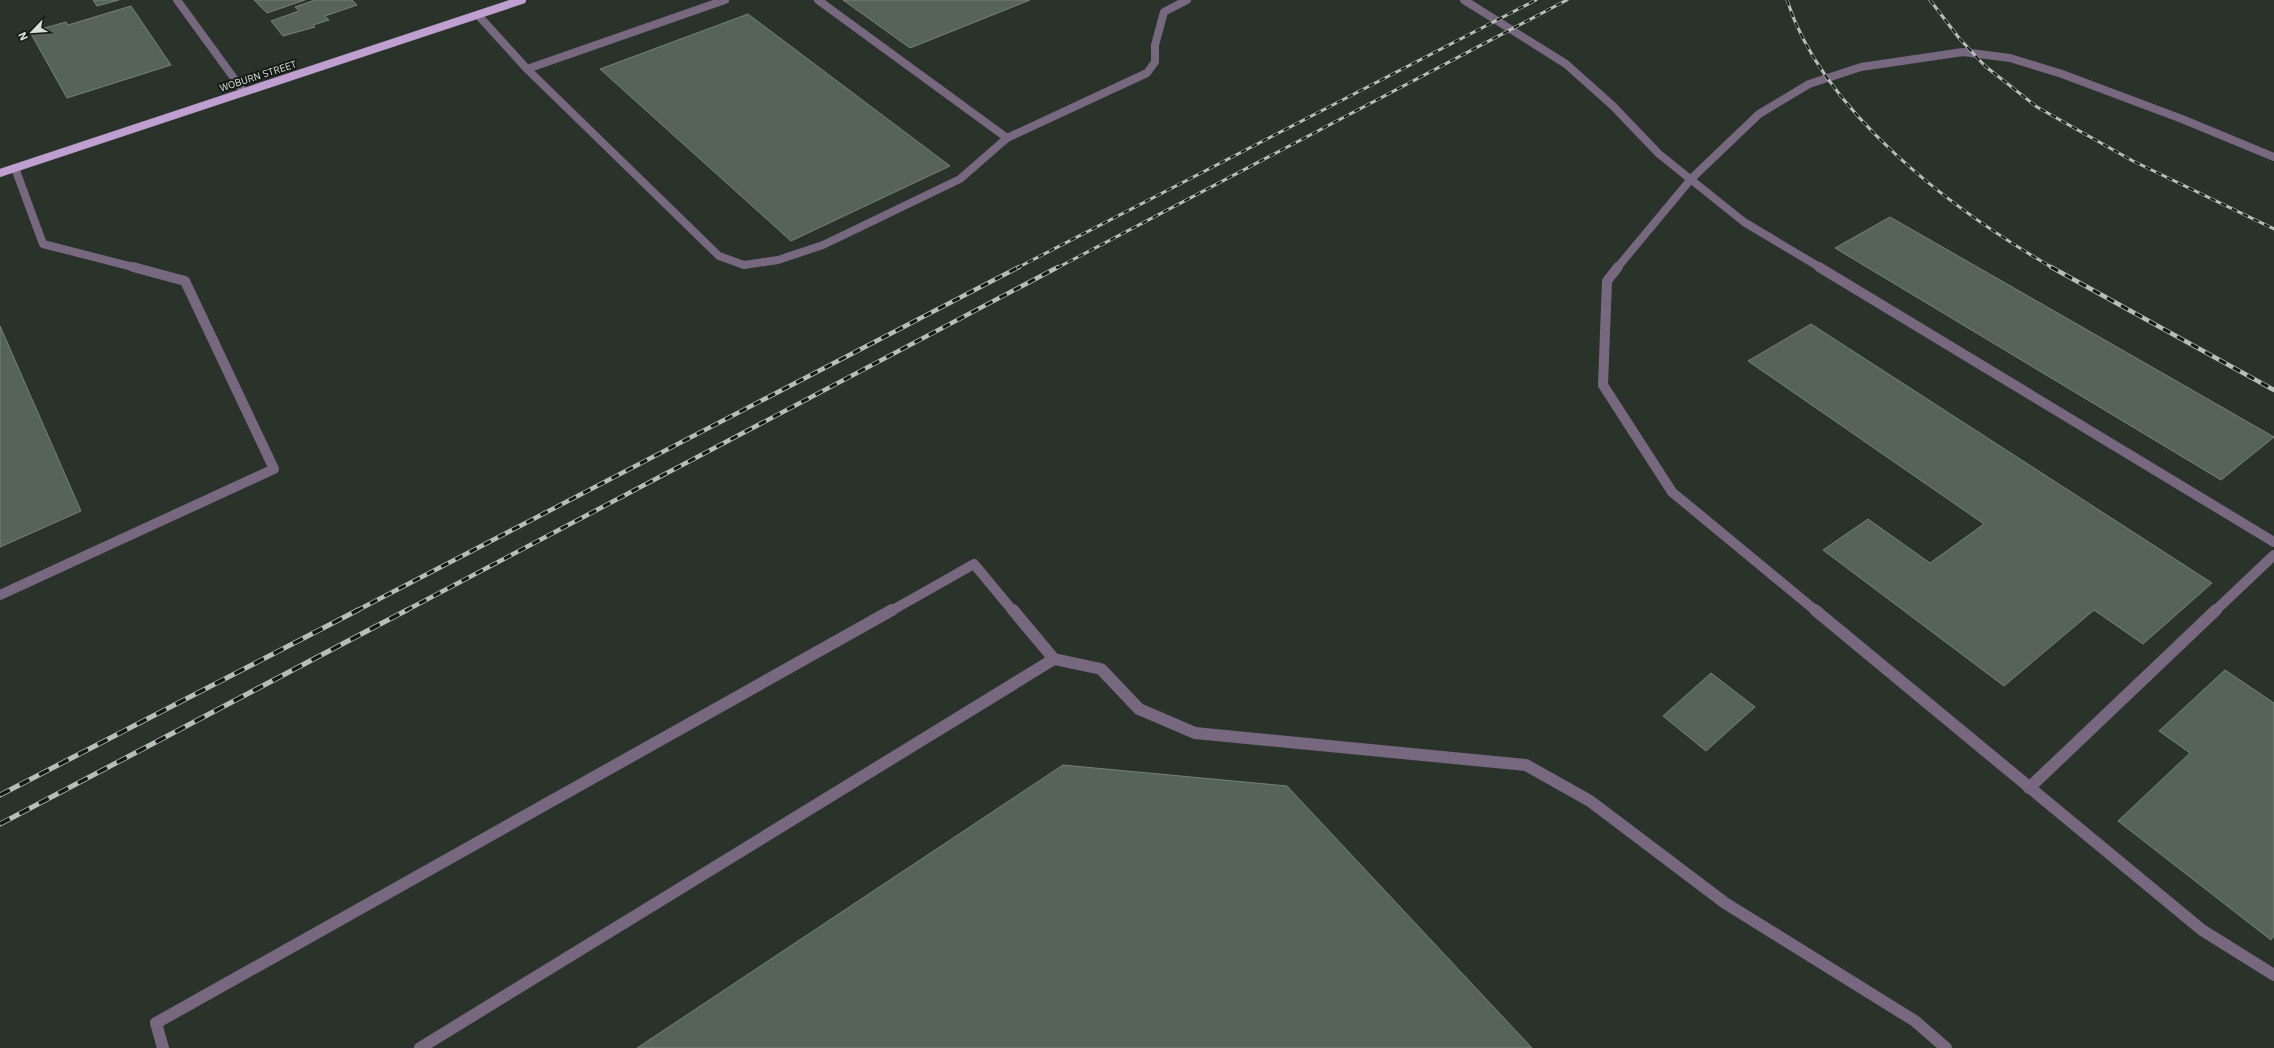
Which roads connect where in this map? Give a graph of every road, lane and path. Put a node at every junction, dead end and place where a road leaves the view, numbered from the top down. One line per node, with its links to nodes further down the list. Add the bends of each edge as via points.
1 (177, 0): 9 (street)
2 (522, 0): 7 (main road, WOBURN STREET)
3 (725, 0): 8 (street)
4 (818, 0): 10 (street)
5 (1187, 0): 10 (street, via 1164,12 1155,45 1155,62 1147,73)
6 (1465, 0): 14 (street, via 1551,53 1590,83 1659,154)
7 (478, 15): 8 (street); 9 (main road, WOBURN STREET)
8 (527, 69): 10 (street, via 719,256 744,265 778,260 831,242 960,179)
9 (244, 92): 12 (main road, WOBURN STREET)
10 (1007, 138)
11 (2274, 157): 14 (street, via 2062,74 2010,58 1963,52 1861,67 1809,84 1759,114)
12 (14, 168): 13 (main road, WOBURN STREET); 17 (street, via 43,244 184,281 274,469)
13 (0, 173)
14 (1690, 179): 15 (street, via 1744,222); 19 (street, via 1607,281 1603,385 1672,492)
15 (2274, 542)
16 (2274, 555): 19 (street)
17 (0, 595)
18 (1054, 659): 21 (street, via 974,564 156,1023); 22 (street); 23 (street, via 1101,669 1139,709 1195,733 1526,765 1590,801 1726,903 1915,1021)
19 (2029, 788): 20 (street, via 2202,930)
20 (2274, 975)
21 (163, 1048)
22 (420, 1048)
23 (1946, 1048)

